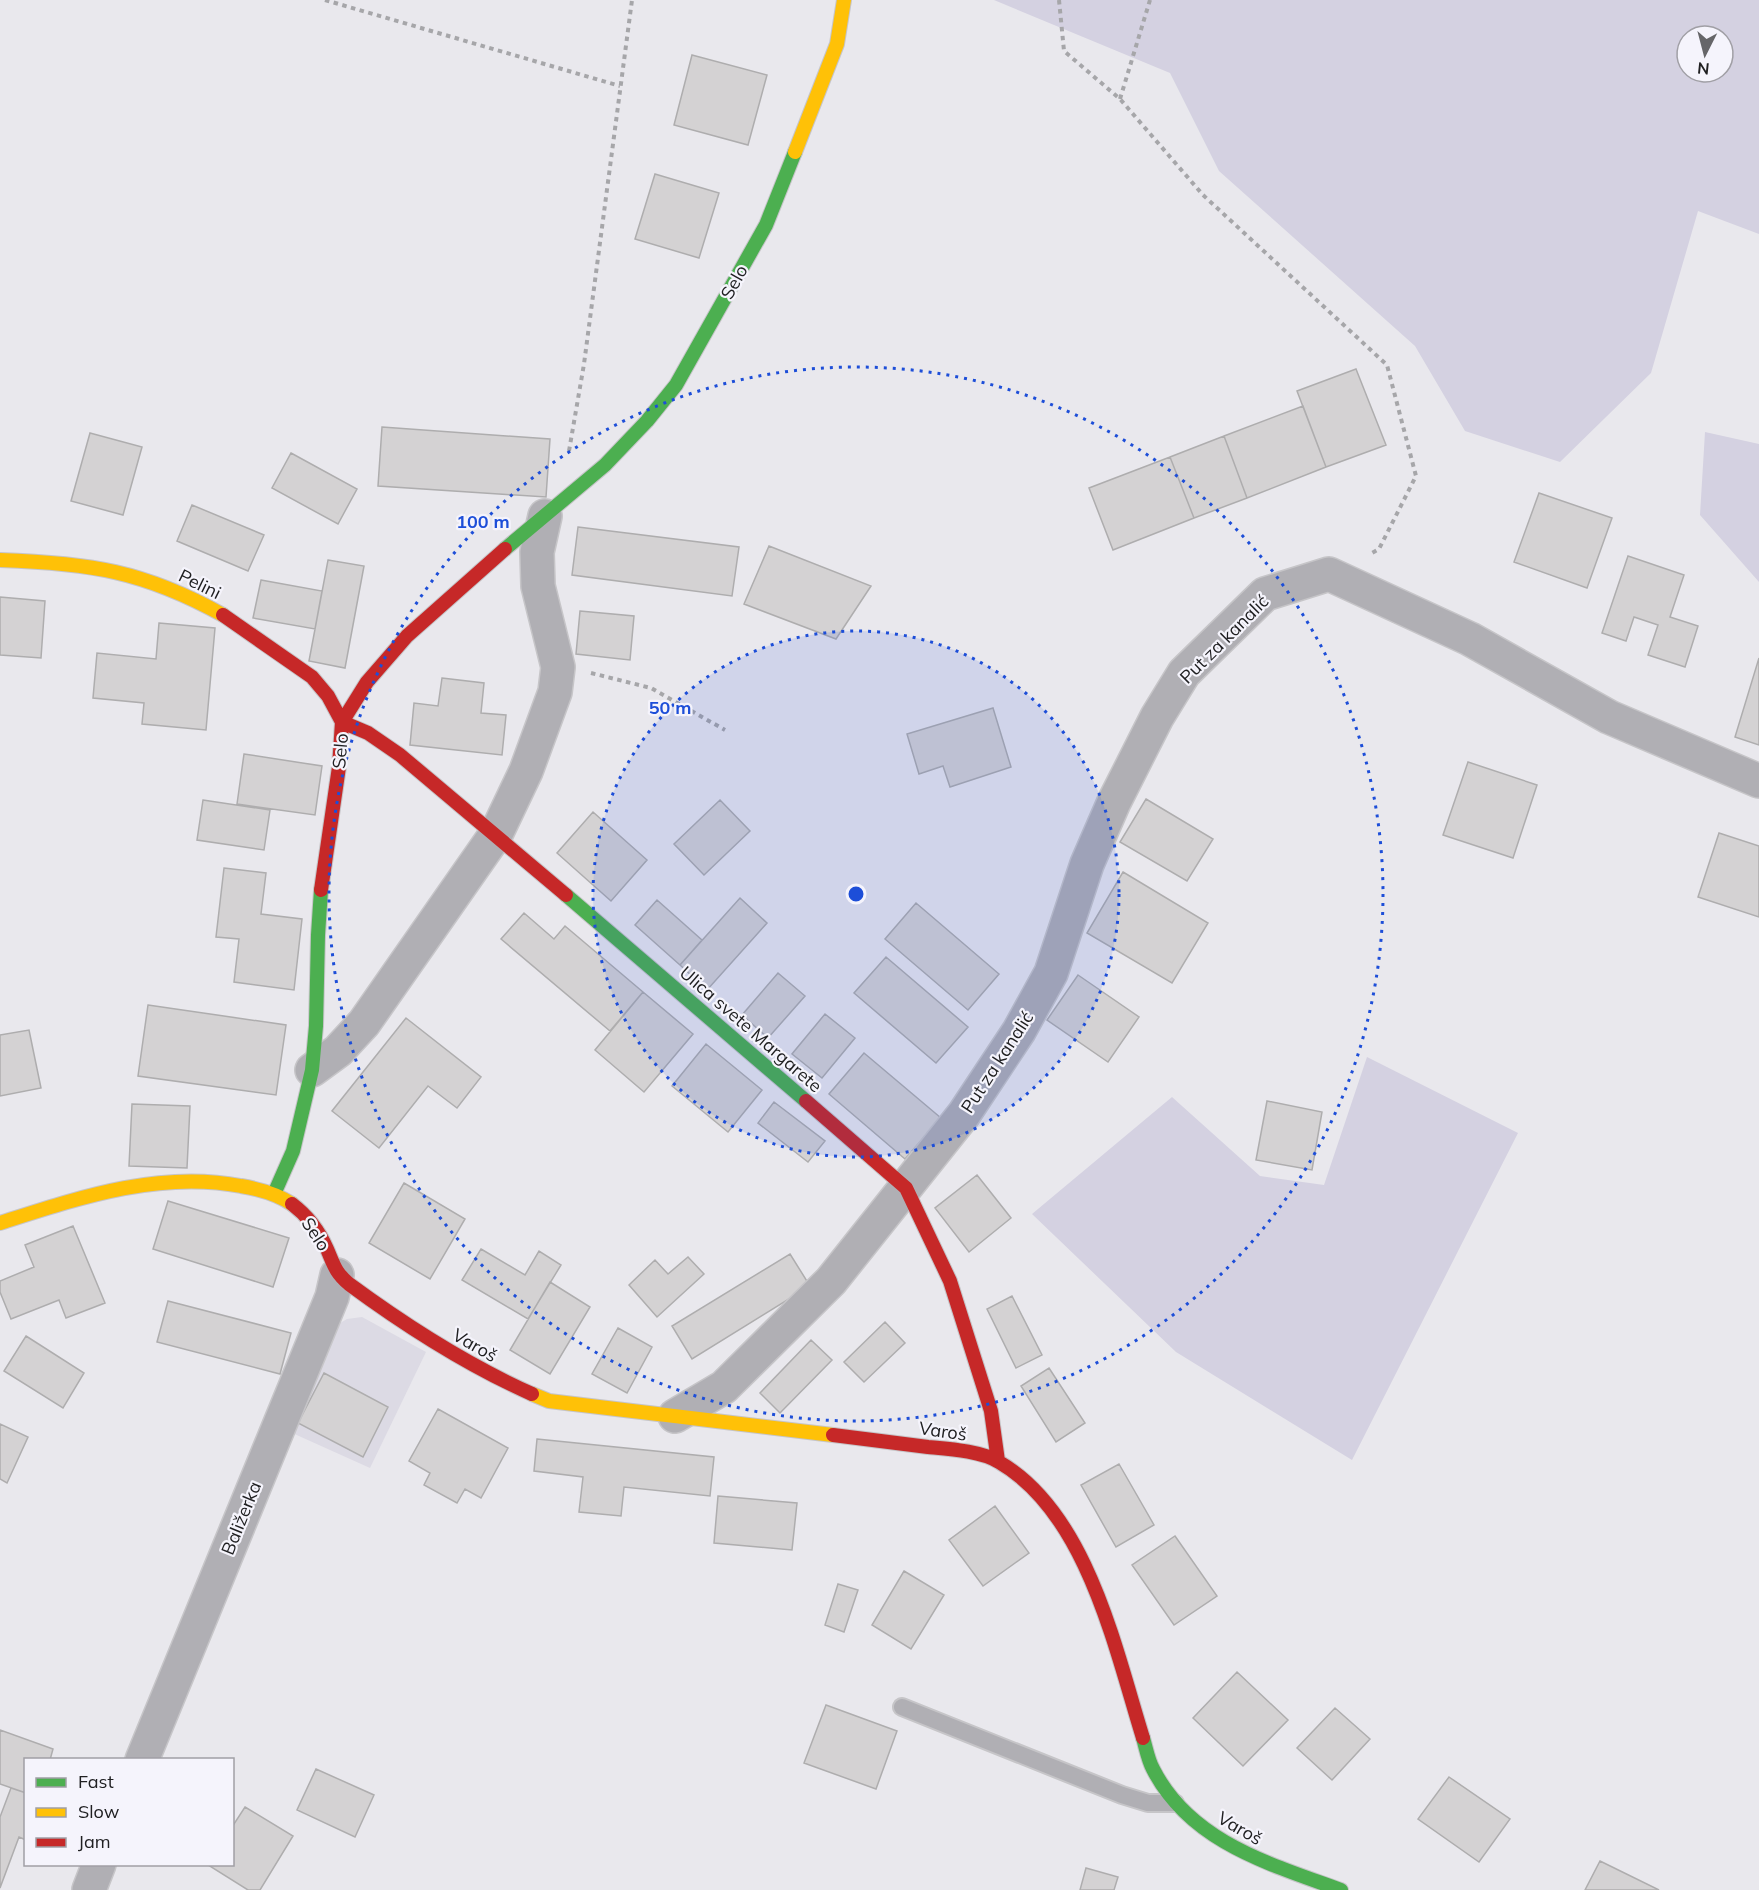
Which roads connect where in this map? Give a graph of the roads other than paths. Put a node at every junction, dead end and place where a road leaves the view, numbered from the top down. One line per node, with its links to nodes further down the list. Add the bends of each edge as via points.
1 (844, 0): 2 (main road, Selo, via 837,44 766,225 676,385 605,465)
2 (545, 516): 4 (main road, Selo, via 407,636 367,682); 6 (street, via 537,552 538,586 558,667 555,692 526,771)
3 (0, 560): 4 (main road, Pelini, via 82,565 171,588 223,615 302,667 323,687)
4 (342, 722): 6 (main road, Ulica svete Margarete, via 368,733 400,755); 7 (main road, Selo, via 322,883)
5 (1759, 781): 8 (street, Put za kanalić, via 1609,717 1470,639 1329,574 1264,594 1184,673 1157,717 1087,864 1051,973 1019,1031 970,1105)
6 (496, 834): 7 (street, via 364,1023 338,1051); 8 (main road, Ulica svete Margarete)
7 (312, 1070): 9 (main road, Selo, via 293,1151)
8 (906, 1188): 12 (street, Put za kanalić, via 831,1281 752,1361 724,1387); 13 (main road, Ulica svete Margarete, via 950,1281 991,1411)
9 (274, 1194): 10 (main road, via 208,1181 164,1182 66,1202); 11 (main road, Selo, via 309,1218)
10 (0, 1223)
11 (337, 1275): 12 (main road, Varoš, via 451,1353 503,1382 549,1401); 15 (street, Baližerka, via 332,1297)
12 (675, 1416): 13 (main road, Varoš, via 963,1451)
13 (998, 1461): 16 (main road, Varoš, via 1044,1500 1066,1531 1096,1588 1152,1768)
14 (902, 1707): 16 (lane, via 1122,1795 1148,1803)
15 (143, 1758)
16 (1175, 1803): 19 (main road, Varoš, via 1204,1829 1249,1856)
17 (98, 1866): 18 (street)
18 (89, 1890)
19 (1341, 1890)

